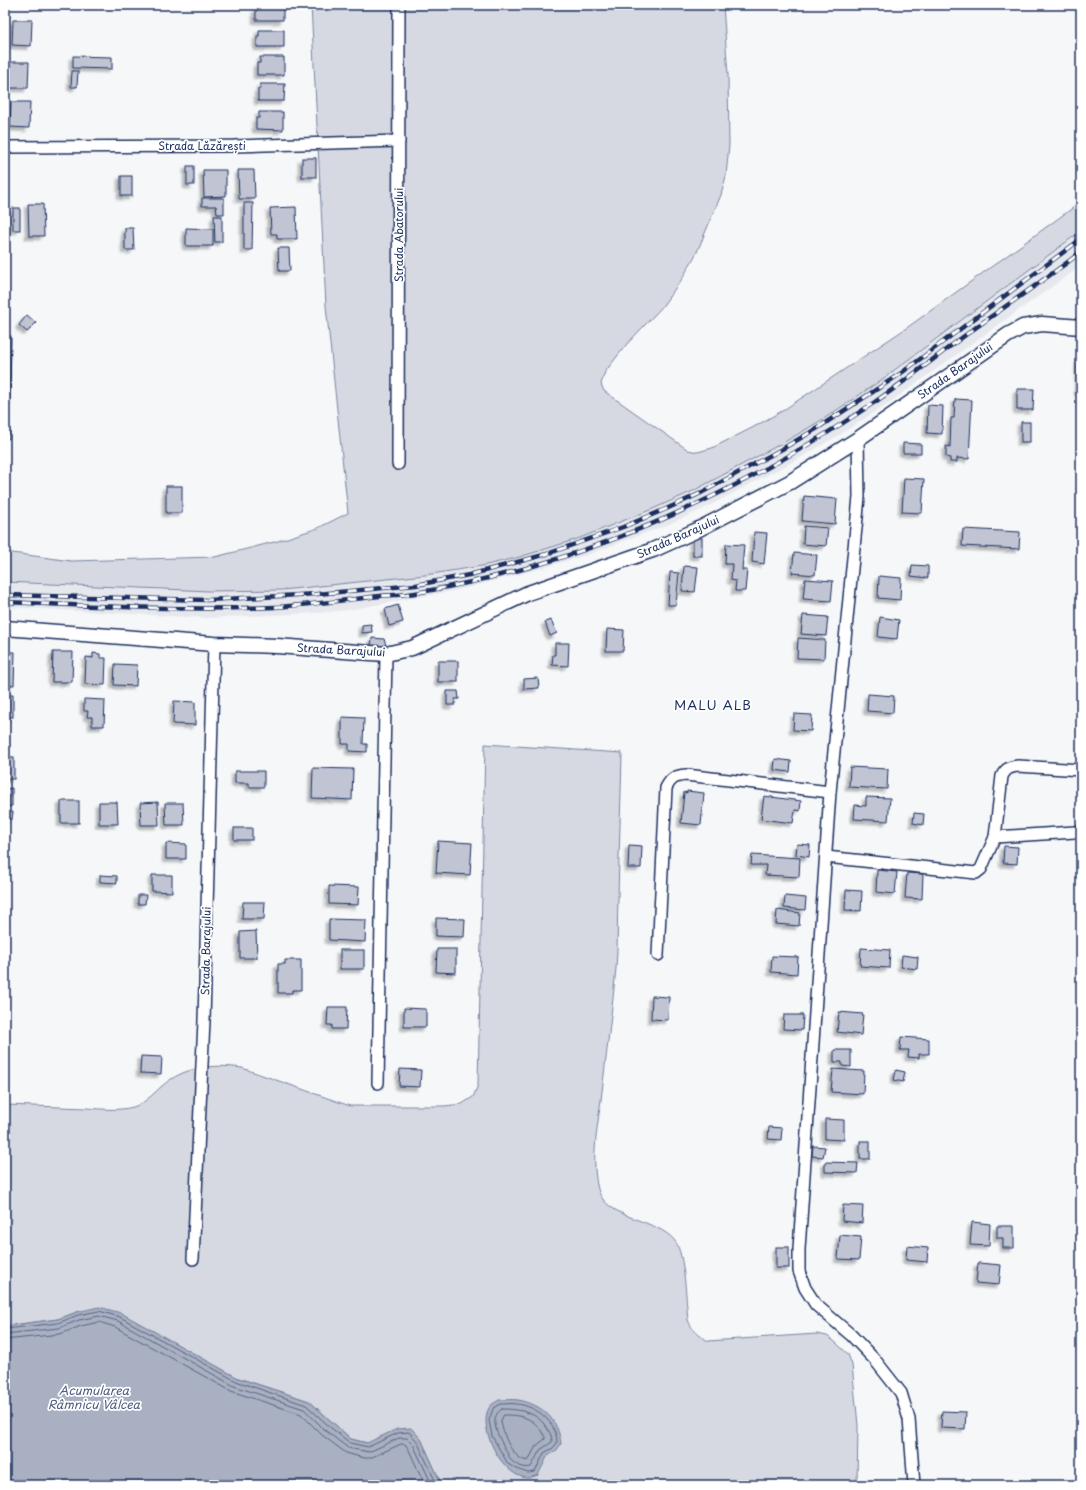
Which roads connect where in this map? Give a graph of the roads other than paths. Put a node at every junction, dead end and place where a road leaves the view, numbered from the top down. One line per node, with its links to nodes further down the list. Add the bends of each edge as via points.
1 (399, 5): 2 (street, Strada Abatorului)
2 (399, 141): 3 (street, Strada Lăzărești, via 234,146); 6 (street, Strada Abatorului)
3 (5, 147)
4 (1081, 326): 5 (street, Strada Barajului, via 1042,324 1023,327)
5 (858, 439): 9 (street, Strada Barajului, via 790,482 653,550 528,593 418,645); 11 (street, via 859,497)
6 (398, 464)
7 (5, 628): 8 (street, Strada Barajului)
8 (214, 644): 9 (street, Strada Barajului); 17 (street, Strada Barajului, via 204,1021)
9 (386, 654): 16 (street)
10 (1081, 770): 13 (street, via 1018,766 1005,770 1002,776)
11 (830, 792): 14 (street); 15 (street, via 686,775 675,776 666,788)
12 (1075, 832): 13 (street)
13 (995, 838): 14 (street, via 981,870 976,872)
14 (826, 857): 18 (street, via 799,1270 805,1288 816,1305 851,1335 902,1393 909,1419)
15 (658, 955)
16 (378, 1083)
17 (193, 1259)
18 (914, 1485)

